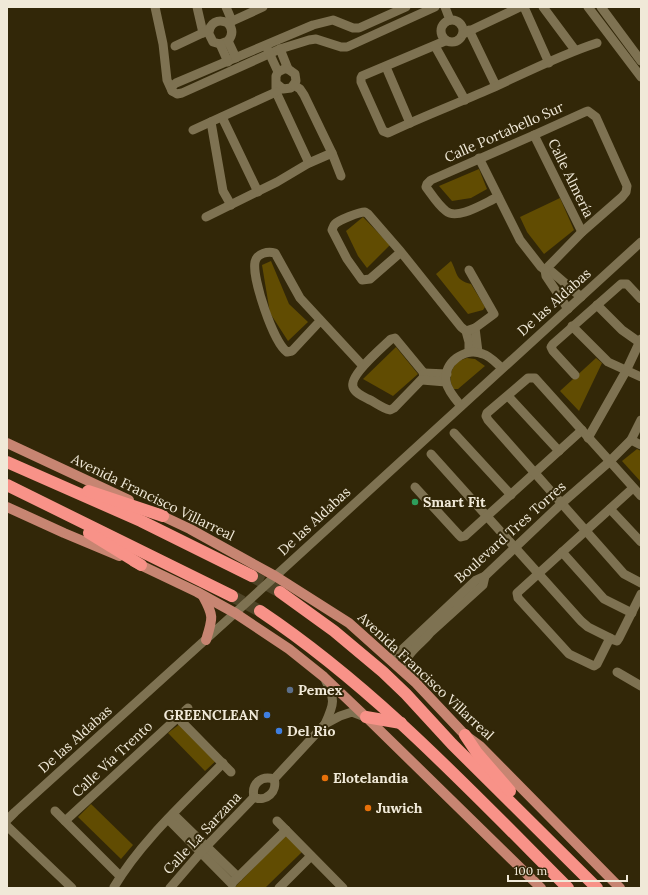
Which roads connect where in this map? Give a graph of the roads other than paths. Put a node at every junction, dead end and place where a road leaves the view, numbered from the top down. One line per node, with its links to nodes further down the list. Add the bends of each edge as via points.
1 (155, 7): 39 (street, via 167,80)
2 (197, 7): 17 (street)
3 (226, 7): 14 (street)
4 (263, 7): 14 (street)
5 (406, 7): 16 (street, via 359,28)
6 (437, 7): 13 (street); 21 (street)
7 (445, 7): 13 (street)
8 (520, 7): 18 (street)
9 (524, 7): 31 (street)
10 (543, 7): 28 (street)
11 (588, 7): 35 (street)
12 (601, 7): 30 (street)
13 (448, 21): 18 (street, via 458,22); 20 (street, via 440,29)
14 (230, 22): 17 (street, via 216,21); 22 (street, via 232,34)
15 (313, 25): 16 (street, via 333,20); 19 (street); 26 (street)
16 (352, 28): 21 (street)
17 (206, 32): 22 (street, via 213,42); 24 (street)
18 (466, 32): 20 (street, via 458,41); 37 (street)
19 (316, 39): 21 (street, via 340,47 347,47); 27 (street)
20 (445, 40): 25 (street)
21 (356, 42)
22 (224, 43): 29 (street)
23 (597, 43): 28 (street)
24 (175, 46)
25 (435, 46): 32 (street); 40 (street)
26 (267, 49): 27 (street); 29 (street); 34 (street); 39 (street, via 182,93)
27 (280, 49): 33 (street)
28 (575, 50): 31 (street)
29 (232, 60): 39 (street, via 176,83 172,86)
30 (641, 61)
31 (549, 62): 37 (street)
32 (386, 67): 43 (street); 43 (street, via 362,76 361,82 383,131 388,134)
33 (288, 69): 34 (street); 36 (street, via 295,74)
34 (278, 72): 38 (street)
35 (641, 77)
36 (294, 85): 38 (street, via 287,89); 46 (street, via 304,95)
37 (496, 86): 40 (street)
38 (276, 88): 41 (street); 48 (street)
39 (172, 91)
40 (465, 100): 43 (street)
41 (222, 117): 42 (street); 50 (street)
42 (211, 122): 44 (street); 52 (street, via 224,191)
43 (410, 123)
44 (193, 130)
45 (534, 135): 47 (street, Calle Portabello Sur); 54 (street, Calle Almería); 54 (street, Calle Portabello Sur, via 585,112 596,116 627,188 622,198)
46 (332, 153): 48 (street); 49 (street)
47 (479, 158): 51 (street); 51 (street, Calle Portabello Sur, via 431,180 426,187 450,214 466,212)
48 (309, 163): 50 (street)
49 (341, 176)
50 (258, 192): 52 (street)
51 (498, 197): 58 (street, via 520,240)
52 (231, 205): 53 (street)
53 (206, 217)
54 (582, 232): 58 (street)
55 (641, 242): 59 (street, De las Aldabas)
56 (401, 252): 56 (street, via 365,212 336,223 332,230 362,280 370,280); 66 (street)
57 (469, 270): 65 (street, via 494,313)
58 (545, 270): 59 (street, via 552,272); 62 (street, via 546,276)
59 (581, 297): 62 (street, De las Aldabas)
60 (641, 299): 61 (street, via 627,284 621,284)
61 (597, 305): 64 (street); 67 (street, via 622,330)
62 (568, 309): 70 (street, De las Aldabas)
63 (320, 321): 63 (street, via 300,298 275,253 269,252 258,257 255,274 272,332 283,350 292,351); 69 (street)
64 (572, 326): 71 (street, via 608,362); 72 (street, via 551,348)
65 (476, 328): 66 (street); 68 (street)
66 (466, 331): 68 (street)
67 (640, 341): 71 (street)
68 (474, 352): 70 (street, via 488,356); 75 (street, via 457,357 449,366)
69 (363, 366): 74 (street, via 395,338); 74 (street, via 353,381 353,387 359,394 390,410)
70 (502, 368): 77 (street, De las Aldabas)
71 (626, 371): 73 (street); 80 (street)
72 (575, 375)
73 (641, 377)
74 (422, 378): 75 (street)
75 (447, 378): 77 (street, via 453,396)
76 (508, 396): 80 (street, via 528,378 535,378); 84 (street); 88 (street, via 487,413 487,418)
77 (461, 406): 108 (street, De las Aldabas)
78 (641, 420): 81 (street, Boulevard Tres Torres)
79 (454, 433): 93 (street)
80 (585, 434): 84 (street); 87 (street)
81 (631, 440): 83 (street); 87 (street, Boulevard Tres Torres)
82 (7, 443): 99 (main road, Avenida Francisco Villarreal)
83 (641, 445)
84 (559, 451): 88 (street)
85 (431, 454): 100 (street)
86 (7, 462): 89 (highway, Avenida Francisco Villarreal)
87 (609, 462): 92 (street); 96 (street, Boulevard Tres Torres)
88 (535, 473): 93 (street); 96 (street)
89 (39, 477): 99 (highway, via 91,491); 107 (highway, Avenida Francisco Villarreal, via 141,521)
90 (7, 485): 94 (highway)
91 (415, 487): 100 (street, via 461,537)
92 (633, 488): 95 (street); 98 (street)
93 (511, 495): 100 (street)
94 (29, 496): 105 (highway); 113 (highway)
95 (641, 496)
96 (562, 503): 101 (street); 103 (street, Boulevard Tres Torres)
97 (7, 507): 105 (main road, via 64,534)
98 (610, 509): 101 (street); 102 (street)
99 (163, 516): 108 (main road, Avenida Francisco Villarreal)
100 (487, 517): 103 (street)
101 (586, 531): 104 (street); 109 (street, via 624,574)
102 (641, 542)
103 (515, 548): 106 (street); 117 (street, Boulevard Tres Torres, via 485,576 476,580)
104 (562, 552): 106 (street); 116 (street, via 604,599)
105 (141, 565): 112 (main road)
106 (538, 574): 118 (street, via 583,623); 118 (street, via 519,590 517,596 569,654 594,666)
107 (252, 576)
108 (275, 576): 115 (street, De las Aldabas); 120 (main road, Avenida Francisco Villarreal, via 349,623)
109 (641, 583)
110 (280, 592): 142 (highway, Avenida Francisco Villarreal, via 334,631 383,672)
111 (641, 594): 116 (street)
112 (203, 596): 115 (main road); 119 (main road, via 211,610 212,620)
113 (232, 596)
114 (260, 611): 128 (highway, via 307,644)
115 (235, 613): 119 (street, De las Aldabas); 122 (main road, via 283,644)
116 (632, 613): 118 (street, via 619,638)
117 (428, 630): 120 (street, Boulevard Tres Torres); 123 (street, via 426,639 406,659 406,666)
118 (610, 638)
119 (206, 640): 137 (street, De las Aldabas)
120 (391, 660): 123 (main road, Avenida Francisco Villarreal)
121 (616, 672): 124 (street)
122 (324, 677): 127 (main road); 129 (street, Calle La Sarzana, via 333,701 333,708)
123 (416, 683): 130 (main road, Avenida Francisco Villarreal)
124 (641, 686)
125 (188, 708): 126 (street, Calle Vía Trento)
126 (177, 716): 131 (street); 139 (street, Calle Vía Trento)
127 (366, 717): 128 (highway); 129 (street, Calle La Sarzana, via 352,712); 152 (main road)
128 (401, 723): 153 (highway)
129 (326, 724): 133 (street, Calle La Sarzana)
130 (465, 735): 142 (highway); 155 (main road, Avenida Francisco Villarreal, via 480,746)
131 (224, 763): 132 (street); 136 (street)
132 (231, 772)
133 (274, 779): 134 (street, Calle La Sarzana, via 275,787 270,795 262,799); 134 (street, Calle La Sarzana, via 259,780 254,786)
134 (254, 798): 143 (street, Calle La Sarzana)
135 (55, 811): 139 (street)
136 (171, 817): 143 (street); 145 (street)
137 (7, 820)
138 (277, 821): 141 (street)
139 (65, 822): 145 (street)
140 (7, 826): 148 (street)
141 (286, 830): 144 (street); 146 (street)
142 (541, 831): 154 (highway, Avenida Francisco Villarreal)
143 (204, 849): 146 (street); 149 (street, Calle La Sarzana)
144 (311, 856): 150 (street); 151 (street)
145 (120, 876): 147 (street)
146 (233, 883)
147 (114, 887)
148 (72, 888)
149 (170, 888)
150 (279, 888)
151 (343, 888)
152 (541, 888)
153 (568, 888)
154 (596, 888)
155 (620, 888)

